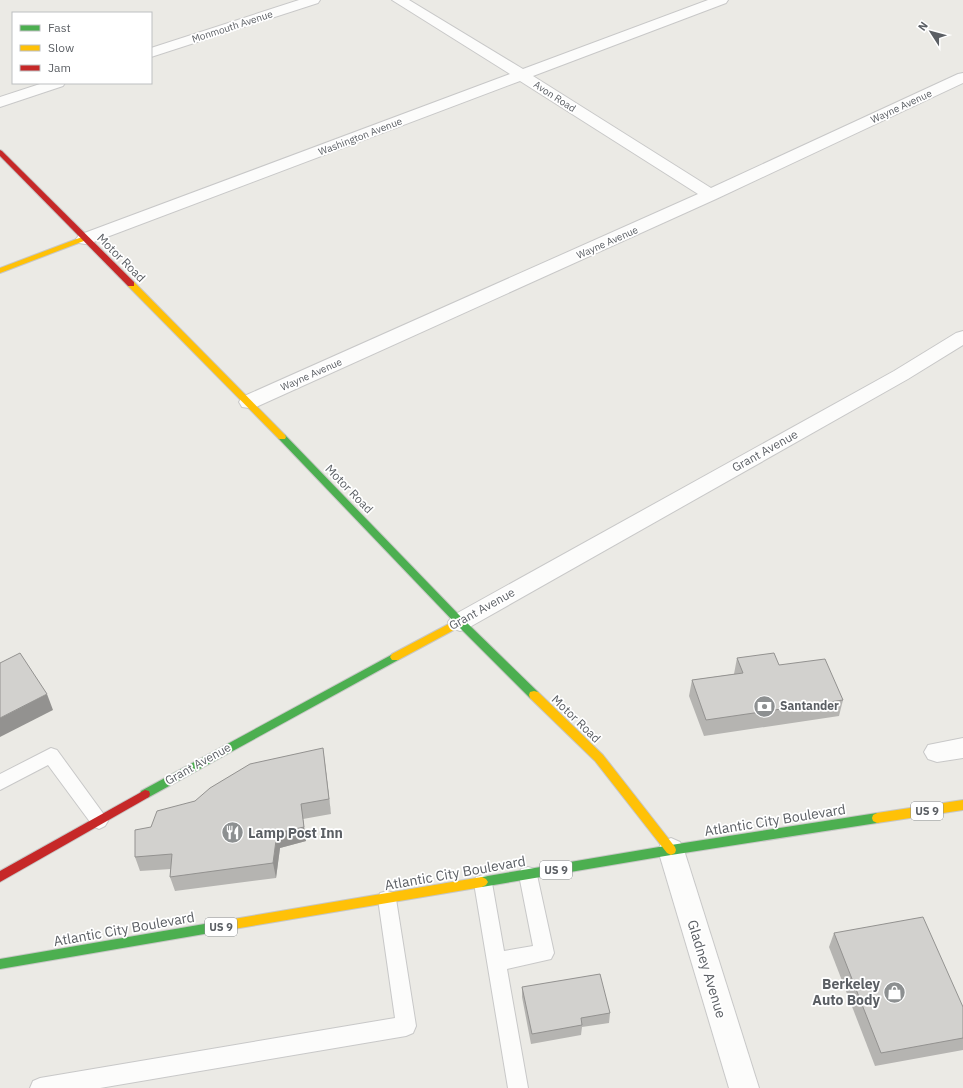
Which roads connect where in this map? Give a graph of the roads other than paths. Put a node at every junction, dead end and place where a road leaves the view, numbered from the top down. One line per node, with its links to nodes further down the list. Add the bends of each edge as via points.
1 (313, 0): 4 (street, Monmouth Avenue)
2 (399, 0): 5 (street, Avon Road)
3 (721, 0): 5 (street, Washington Avenue)
4 (152, 53)
5 (522, 75): 10 (street, Avon Road); 11 (street, Washington Avenue)
6 (963, 77): 10 (street, Wayne Avenue)
7 (55, 84): 8 (street)
8 (0, 102)
9 (0, 152): 11 (main road, Motor Road)
10 (710, 195): 14 (street, Wayne Avenue)
11 (85, 239): 12 (main road, Washington Avenue); 14 (main road, Motor Road)
12 (0, 270)
13 (963, 337): 15 (street, Grant Avenue, via 901,375)
14 (249, 402): 15 (main road, Motor Road)
15 (460, 622): 20 (main road, Grant Avenue); 21 (main road, Motor Road, via 599,758)
16 (963, 748): 17 (street)
17 (937, 752)
18 (0, 783): 20 (lane, via 51,755)
19 (963, 805): 21 (main road, Atlantic City Boulevard / US 9)
20 (99, 820): 23 (main road, Grant Avenue)
21 (671, 850): 22 (main road, Atlantic City Boulevard / US 9); 30 (street, Gladney Avenue)
22 (528, 875): 24 (main road, Atlantic City Boulevard / US 9); 26 (lane, via 544,953)
23 (0, 877)
24 (482, 882): 25 (main road, Atlantic City Boulevard / US 9); 26 (lane)
25 (387, 899): 27 (main road, Atlantic City Boulevard / US 9); 28 (lane, via 406,1026)
26 (496, 962): 29 (lane)
27 (0, 964)
28 (40, 1088)
29 (518, 1088)
30 (744, 1088)

